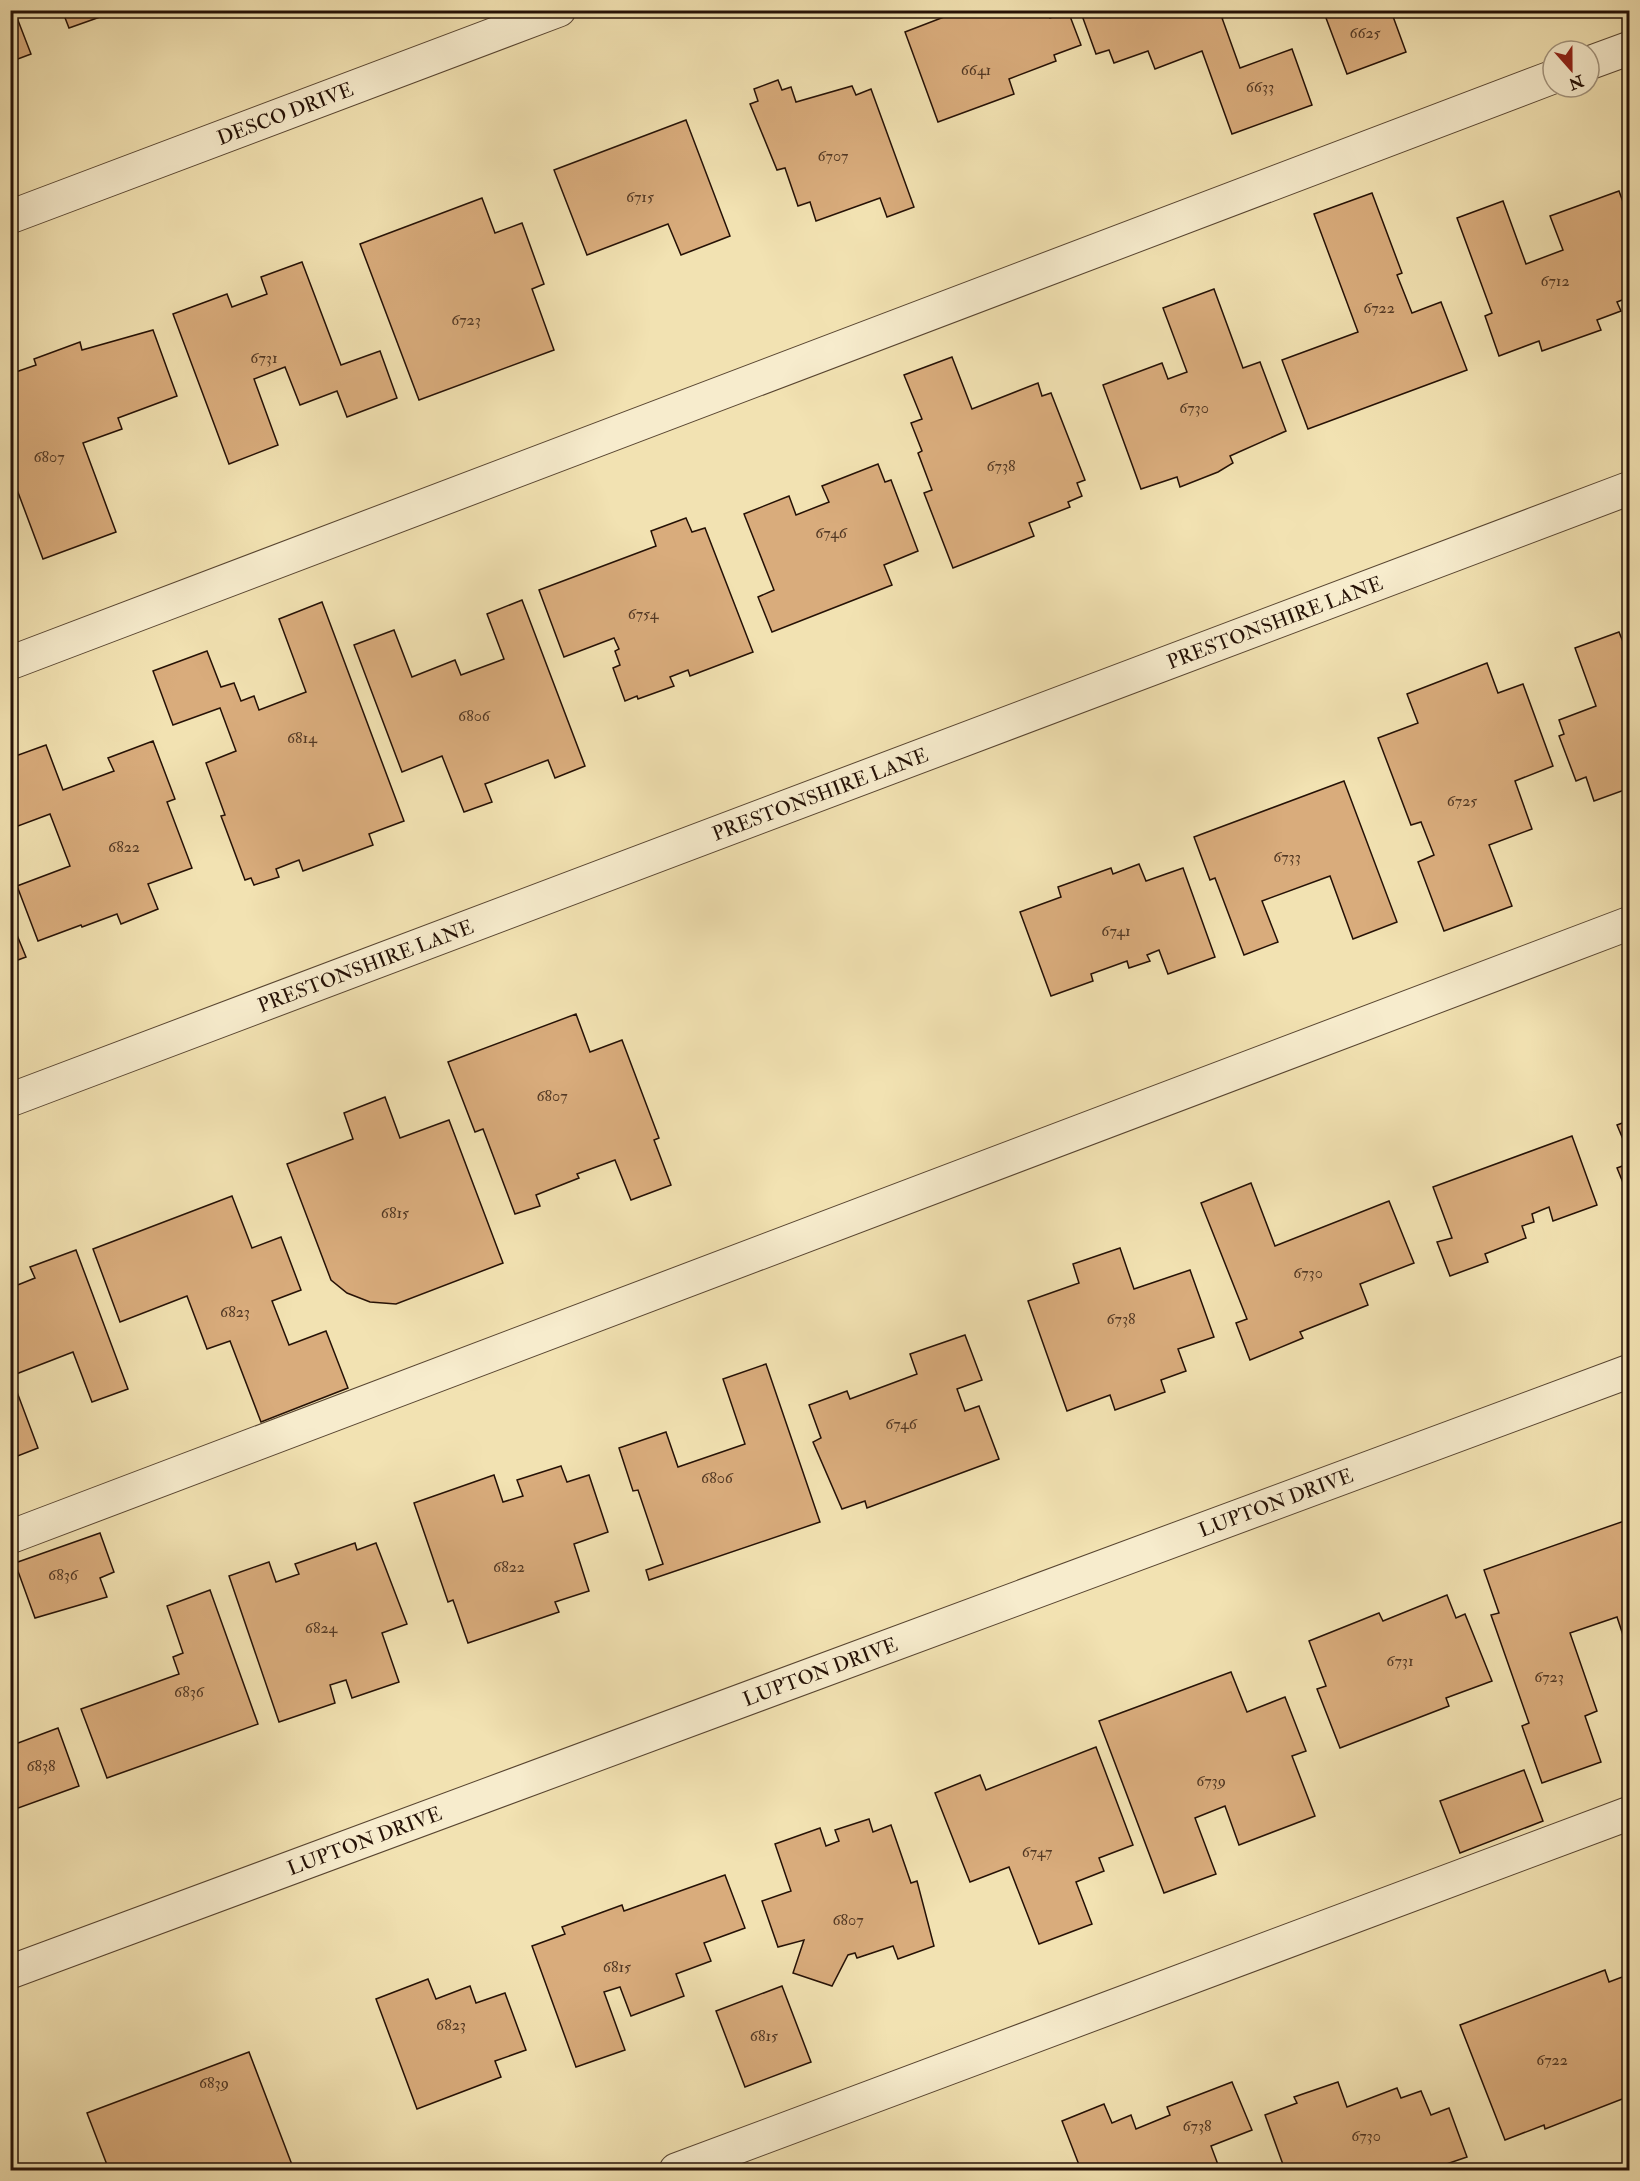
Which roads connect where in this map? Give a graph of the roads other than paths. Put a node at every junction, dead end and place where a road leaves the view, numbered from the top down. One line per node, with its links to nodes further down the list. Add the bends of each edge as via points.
1 (559, 10): 5 (street, DESCO DRIVE)
2 (1629, 48): 3 (street)
3 (1601, 58)
4 (1541, 82): 7 (street)
5 (10, 216)
6 (1629, 488): 9 (street, PRESTONSHIRE LANE)
7 (10, 663)
8 (1629, 923): 11 (street)
9 (10, 1100)
10 (1629, 1371): 13 (street, LUPTON DRIVE)
11 (10, 1537)
12 (1629, 1813): 14 (street)
13 (10, 1972)
14 (676, 2170)

